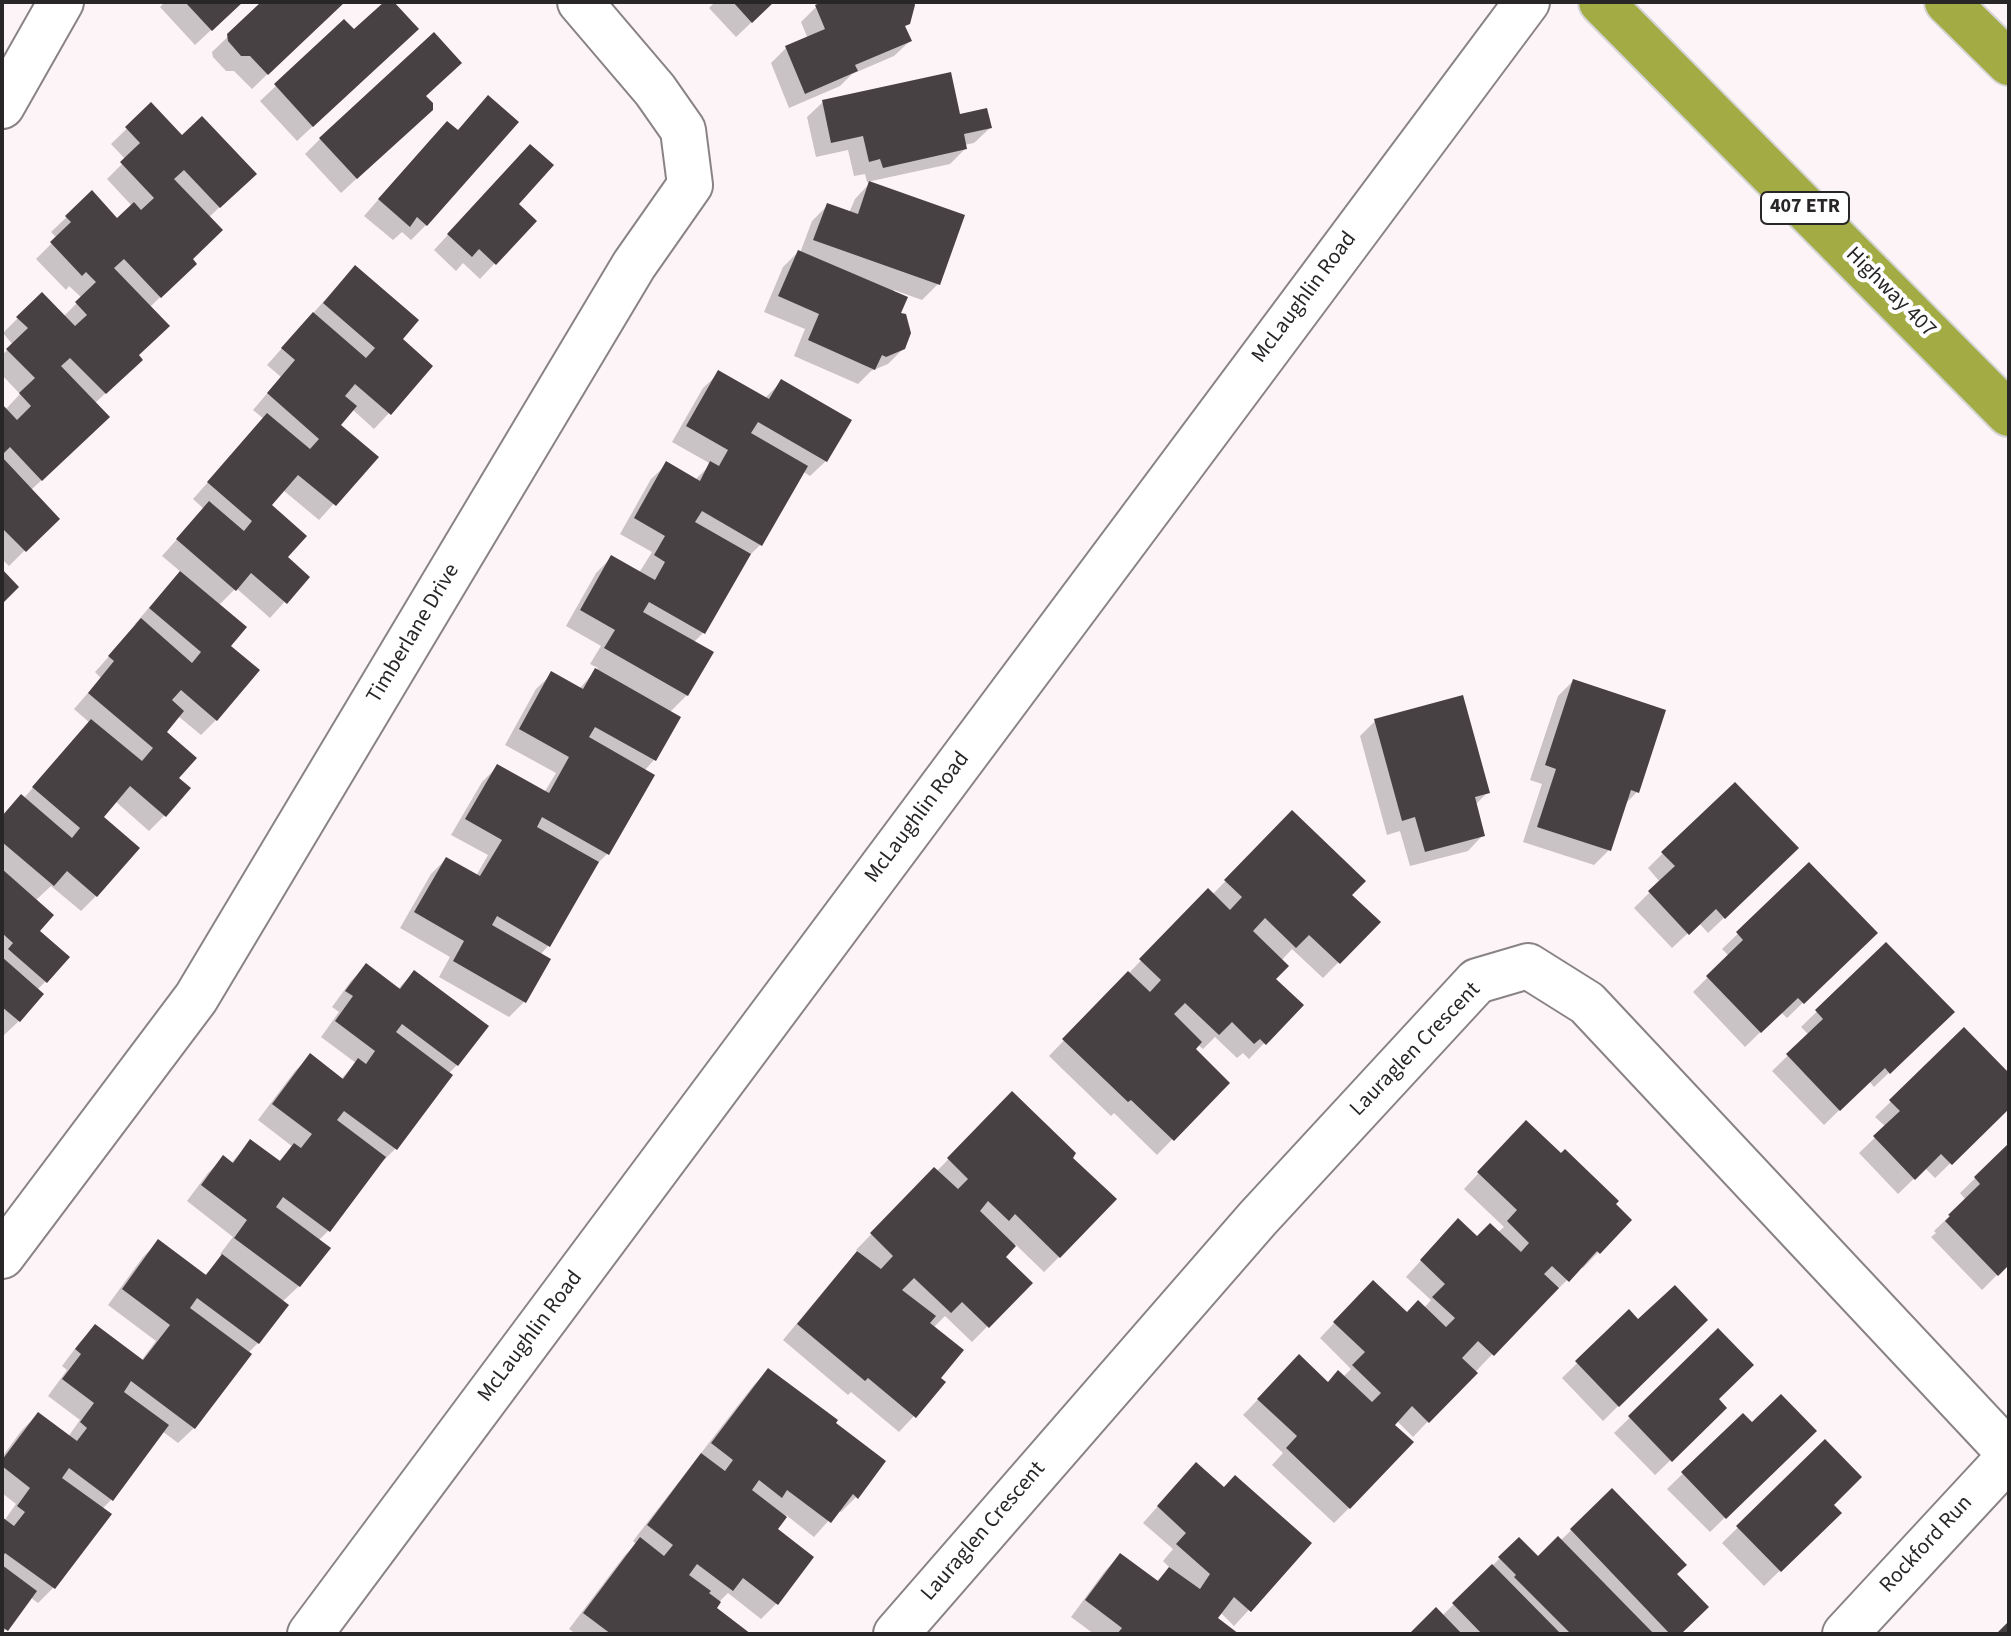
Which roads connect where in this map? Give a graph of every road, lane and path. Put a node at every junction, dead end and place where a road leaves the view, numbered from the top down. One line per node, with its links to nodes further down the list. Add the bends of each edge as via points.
1 (61, 2): 7 (street)
2 (580, 2): 9 (street, Timberlane Drive, via 683,130 690,185 634,265 196,998)
3 (1527, 2): 11 (street, McLaughlin Road)
4 (1601, 2): 8 (highway, Highway 407 / 407 ETR)
5 (1947, 2): 6 (highway)
6 (2009, 63)
7 (2, 106)
8 (2009, 414)
9 (2, 1256)
10 (2009, 1455): 12 (street, Lauraglen Crescent, via 1587,1003 1528,966 1477,981 1258,1218); 13 (street, Rockford Run)
11 (310, 1634)
12 (896, 1634)
13 (1845, 1634)

